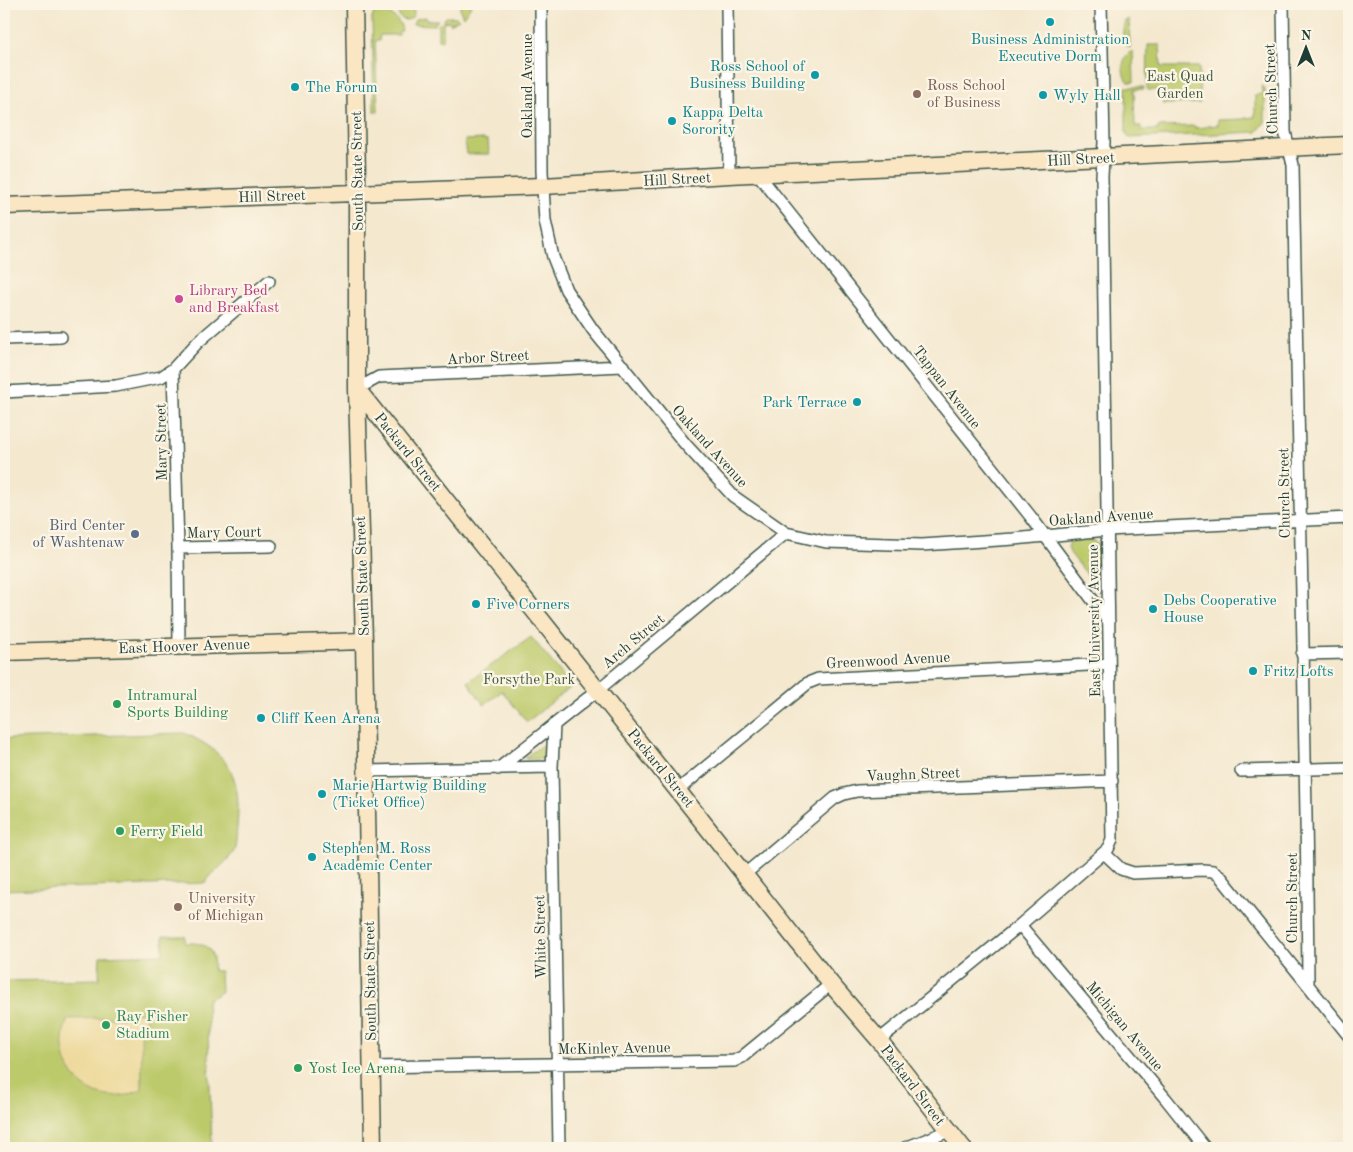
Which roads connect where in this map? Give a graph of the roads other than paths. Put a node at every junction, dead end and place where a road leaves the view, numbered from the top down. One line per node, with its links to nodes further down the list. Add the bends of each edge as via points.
1 (354, 4): 12 (main road, South State Street)
2 (541, 4): 11 (street, Oakland Avenue)
3 (727, 4): 10 (street)
4 (1101, 4): 8 (street, East University Avenue)
5 (1283, 4): 7 (street, Church Street)
6 (1349, 145): 7 (main road, Hill Street)
7 (1289, 148): 8 (main road, Hill Street); 22 (street, Church Street, via 1293,165)
8 (1104, 158): 9 (main road, Hill Street); 23 (street, East University Avenue)
9 (758, 174): 10 (main road, Hill Street); 25 (street, Tappan Avenue)
10 (729, 176): 11 (main road, Hill Street)
11 (543, 186): 12 (main road, Hill Street); 17 (street, Oakland Avenue, via 548,236 563,281 577,307)
12 (357, 194): 13 (main road, Hill Street); 19 (main road, South State Street)
13 (4, 206)
14 (269, 281): 18 (street, via 198,342)
15 (61, 337): 16 (street)
16 (4, 339)
17 (623, 366): 19 (street, Arbor Street, via 379,377); 24 (street, Oakland Avenue, via 686,445 733,496)
18 (173, 369): 20 (street, via 161,377 116,386); 27 (street, Mary Street)
19 (357, 389): 29 (main road, South State Street); 35 (main road, Packard Street)
20 (4, 392)
21 (1349, 518): 22 (street, Oakland Avenue)
22 (1300, 520): 23 (street, Oakland Avenue); 33 (street, Church Street)
23 (1107, 530): 25 (street, Oakland Avenue); 28 (street, East University Avenue)
24 (786, 533): 25 (street, Oakland Avenue, via 826,542 922,545); 35 (street, Arch Street)
25 (1046, 536): 28 (street, Tappan Avenue)
26 (271, 546): 27 (street, Mary Court)
27 (178, 548): 30 (street, Mary Street)
28 (1109, 622): 34 (street, East University Avenue)
29 (364, 641): 30 (main road, East Hoover Avenue); 41 (main road, South State Street)
30 (179, 646): 31 (main road, East Hoover Avenue)
31 (4, 652)
32 (1349, 653): 33 (street)
33 (1302, 654): 40 (street, Church Street)
34 (1109, 664): 43 (street, East University Avenue); 44 (street, Greenwood Avenue, via 818,679 808,683)
35 (598, 690): 36 (street, Arch Street); 44 (main road, Packard Street)
36 (554, 725): 37 (street, White Street); 39 (street, Arch Street)
37 (552, 767): 39 (street); 52 (street, White Street)
38 (1349, 768): 40 (street)
39 (498, 769): 41 (street)
40 (1306, 770): 42 (street); 48 (street, Church Street)
41 (366, 771): 53 (main road, South State Street)
42 (1241, 771)
43 (1112, 781): 45 (street, East University Avenue, via 1112,840); 46 (street, Vaughn Street, via 844,794 835,798)
44 (678, 790): 46 (main road, Packard Street)
45 (1104, 853): 47 (street, East University Avenue); 48 (street, via 1121,869 1133,873 1213,871)
46 (745, 874): 49 (main road, Packard Street)
47 (1020, 925): 51 (street, East University Avenue); 59 (street, Michigan Avenue)
48 (1308, 983): 50 (street)
49 (831, 984): 51 (main road, Packard Street); 52 (street, McKinley Avenue, via 734,1061)
50 (1349, 1036)
51 (879, 1040): 54 (main road, Packard Street)
52 (557, 1064): 53 (street, McKinley Avenue); 56 (street, White Street)
53 (372, 1066): 55 (main road, South State Street)
54 (949, 1131): 57 (street); 58 (main road, Packard Street)
55 (373, 1148)
56 (559, 1148)
57 (905, 1148)
58 (963, 1148)
59 (1205, 1148)

